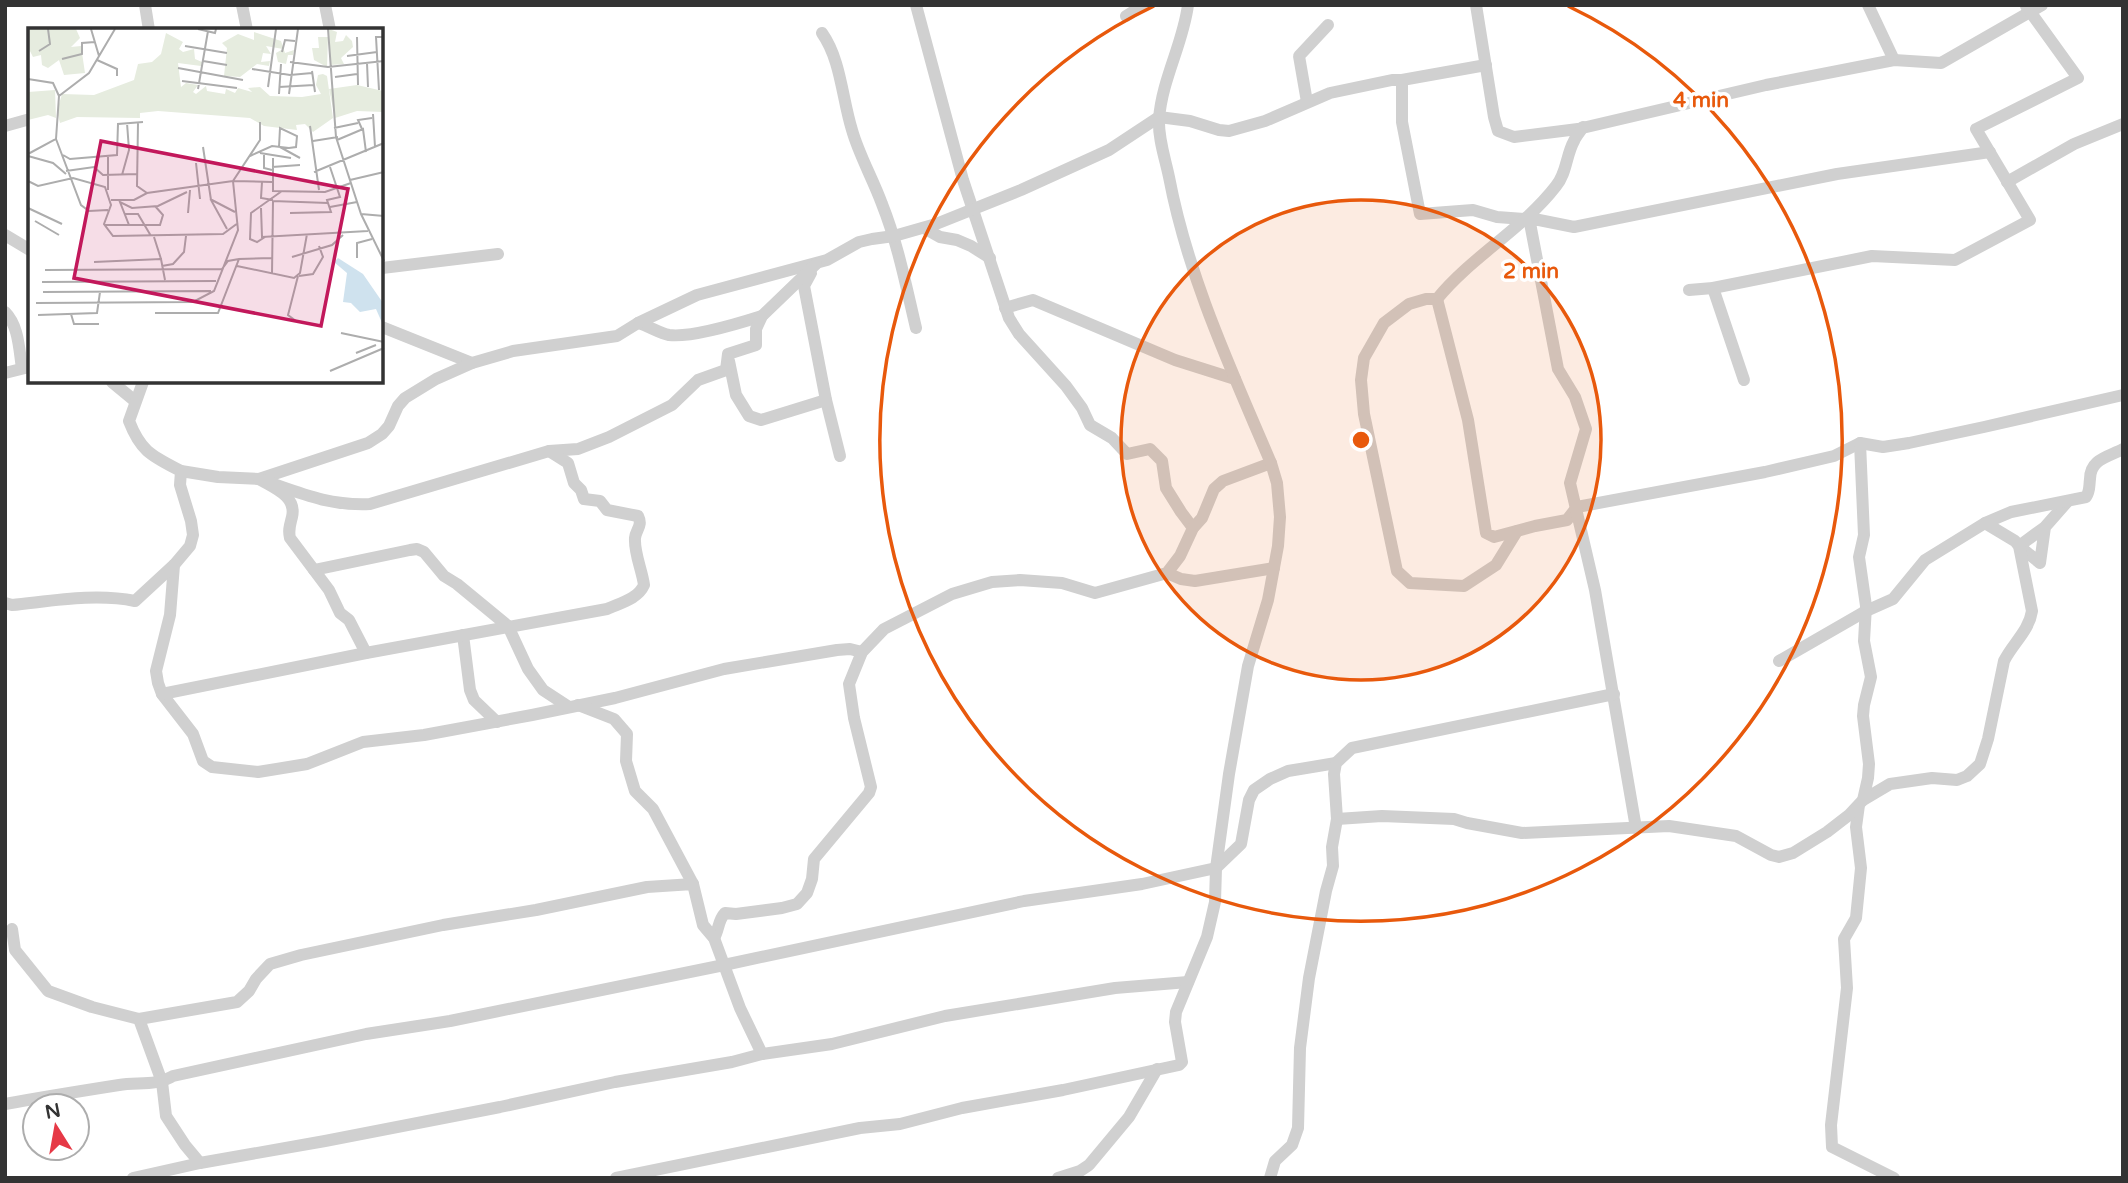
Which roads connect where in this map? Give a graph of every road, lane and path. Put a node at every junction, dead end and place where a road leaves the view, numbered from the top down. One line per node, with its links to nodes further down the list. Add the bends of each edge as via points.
1 (145, 5): 13 (street)
2 (242, 5): 14 (street)
3 (325, 5): 15 (street)
4 (916, 5): 28 (street)
5 (1144, 5): 11 (street)
6 (1188, 5): 21 (street)
7 (1476, 5): 18 (street)
8 (1868, 5): 17 (street)
9 (2042, 5): 10 (street)
10 (2028, 9): 17 (street, via 1941,63); 26 (street, via 2078,78 1976,129)
11 (1126, 16)
12 (1328, 24): 20 (street, via 1299,55)
13 (149, 28)
14 (247, 28)
15 (330, 28)
16 (822, 33): 32 (street, via 836,63 852,131)
17 (1894, 60): 25 (street)
18 (1486, 65): 19 (street); 25 (street, via 1498,131 1514,137)
19 (1402, 80): 20 (street, via 1330,93); 29 (street, via 1402,122 1420,214 1473,209)
20 (1307, 102): 21 (street, via 1229,131)
21 (1159, 117): 28 (street, via 1109,150); 51 (street, via 1190,260)
22 (28, 120): 24 (street)
23 (2123, 124): 27 (street, via 2074,144)
24 (5, 126)
25 (1583, 127): 29 (street, via 1559,184)
26 (1990, 152): 27 (street); 66 (street, via 1837,174 1574,227 1529,218 1558,369 1575,397 1586,429 1570,483)
27 (2007, 182): 38 (street, via 2030,220 1955,260 1872,256)
28 (972, 208): 30 (street); 35 (street)
29 (1524, 219): 40 (street, via 1471,262)
30 (924, 228): 32 (street); 35 (street, via 971,246)
31 (5, 235): 33 (street)
32 (894, 236): 36 (street, via 859,243); 46 (street)
33 (28, 249)
34 (498, 254): 37 (street)
35 (990, 259): 41 (street)
36 (816, 263): 43 (street); 44 (street, via 697,295); 56 (street, via 804,286)
37 (383, 268)
38 (1713, 288): 39 (street); 52 (street)
39 (1689, 290)
40 (1437, 299): 70 (street, via 1468,420 1486,533 1494,537); 70 (street, via 1409,304 1384,323 1364,358 1364,414 1397,571 1410,583 1464,586 1496,565)
41 (1005, 308): 51 (street, via 1033,300 1175,360); 69 (street, via 1019,334 1066,386 1090,425 1127,454 1150,449 1162,461 1166,488)
42 (5, 312): 49 (street, via 16,331)
43 (762, 316): 44 (street, via 668,335); 47 (street, via 755,345)
44 (638, 323): 48 (street, via 617,336 513,351)
45 (383, 327): 48 (street)
46 (916, 328)
47 (728, 354): 56 (street, via 736,396 749,416 761,420); 60 (street, via 726,370 698,380 672,405 638,424 578,449)
48 (471, 363): 64 (street, via 405,398 389,426 368,443)
49 (26, 368): 50 (street)
50 (5, 373)
51 (1236, 379): 62 (street)
52 (1744, 380)
53 (113, 383): 57 (street)
54 (144, 383): 57 (street)
55 (2123, 395): 58 (street, via 1909,443 1883,447)
56 (826, 400): 61 (street)
57 (135, 401): 63 (street, via 130,421 137,440 152,456)
58 (1860, 443): 66 (street, via 1834,456 1765,472); 77 (street, via 1864,538 1859,557)
59 (2123, 449): 65 (street, via 2093,465 2088,495)
60 (549, 451): 64 (street, via 370,504 320,500); 78 (street, via 568,463 584,499 600,501 607,510 638,516 641,524 635,541 643,585 641,592 607,609)
61 (841, 456)
62 (1270, 463): 69 (street, via 1223,481); 73 (street, via 1280,517)
63 (181, 471): 64 (street); 72 (street, via 180,485 193,535)
64 (259, 479): 74 (street, via 290,499 294,508 290,538)
65 (2067, 502): 67 (street, via 2011,512); 68 (street)
66 (1577, 506): 70 (street, via 1567,520); 84 (street)
67 (1985, 523): 71 (street); 77 (street, via 1925,560 1893,599)
68 (2045, 527): 71 (street); 71 (street, via 2040,563)
69 (1193, 528): 75 (street)
70 (1517, 531)
71 (2019, 546): 88 (street, via 2031,620 2004,661 1980,764 1957,780 1932,778 1890,785)
72 (174, 565): 76 (street, via 135,601); 83 (street, via 170,615 156,671)
73 (1274, 568): 75 (street, via 1195,581); 91 (street, via 1248,666)
74 (314, 570): 78 (street, via 417,549); 81 (street)
75 (1167, 573): 80 (street, via 1095,593 1062,583 992,582 952,594 884,629)
76 (5, 603)
77 (1866, 611): 82 (street); 88 (street, via 1864,641 1871,680 1864,729 1869,764)
78 (508, 626): 79 (street); 85 (street, via 543,690)
79 (463, 635): 81 (street); 86 (street, via 470,690)
80 (862, 652): 85 (street, via 837,650 724,669); 94 (street, via 849,684 869,793 814,859 807,893 797,904 725,913)
81 (366, 653): 83 (street)
82 (1779, 661)
83 (162, 694): 86 (street, via 193,734 203,761 212,767 258,772 307,764 363,742)
84 (1614, 694): 87 (street, via 1352,748); 90 (street)
85 (573, 706): 86 (street); 92 (street, via 614,719 627,734 626,761 635,791 653,809)
86 (497, 722)
87 (1336, 763): 89 (street); 91 (street, via 1288,771 1254,790 1241,844)
88 (1861, 802): 90 (street, via 1827,832 1779,857 1736,836 1669,826); 107 (street, via 1856,827 1861,868 1856,918 1844,939 1847,988 1830,1125 1832,1147)
89 (1337, 820): 90 (street, via 1382,816 1454,819 1522,833); 106 (street, via 1300,1048 1298,1128 1292,1145 1275,1161)
90 (1636, 828)
91 (1216, 868): 95 (street, via 1024,901); 96 (street, via 1215,902)
92 (693, 884): 94 (street, via 704,925); 97 (street, via 647,887 342,945 270,964 237,1002)
93 (12, 929): 97 (street, via 15,950 48,991)
94 (714, 938): 95 (street)
95 (724, 965): 98 (street); 100 (street, via 366,1034)
96 (1188, 982): 98 (street, via 1068,995); 99 (street, via 1175,1022 1182,1062)
97 (139, 1018): 100 (street)
98 (762, 1054): 102 (street)
99 (1157, 1069): 104 (street); 105 (street, via 1129,1117 1088,1165)
100 (162, 1082): 101 (street); 102 (street, via 166,1116)
101 (5, 1104)
102 (200, 1163): 103 (street)
103 (133, 1178)
104 (616, 1178)
105 (1058, 1178)
106 (1270, 1178)
107 (1895, 1178)

